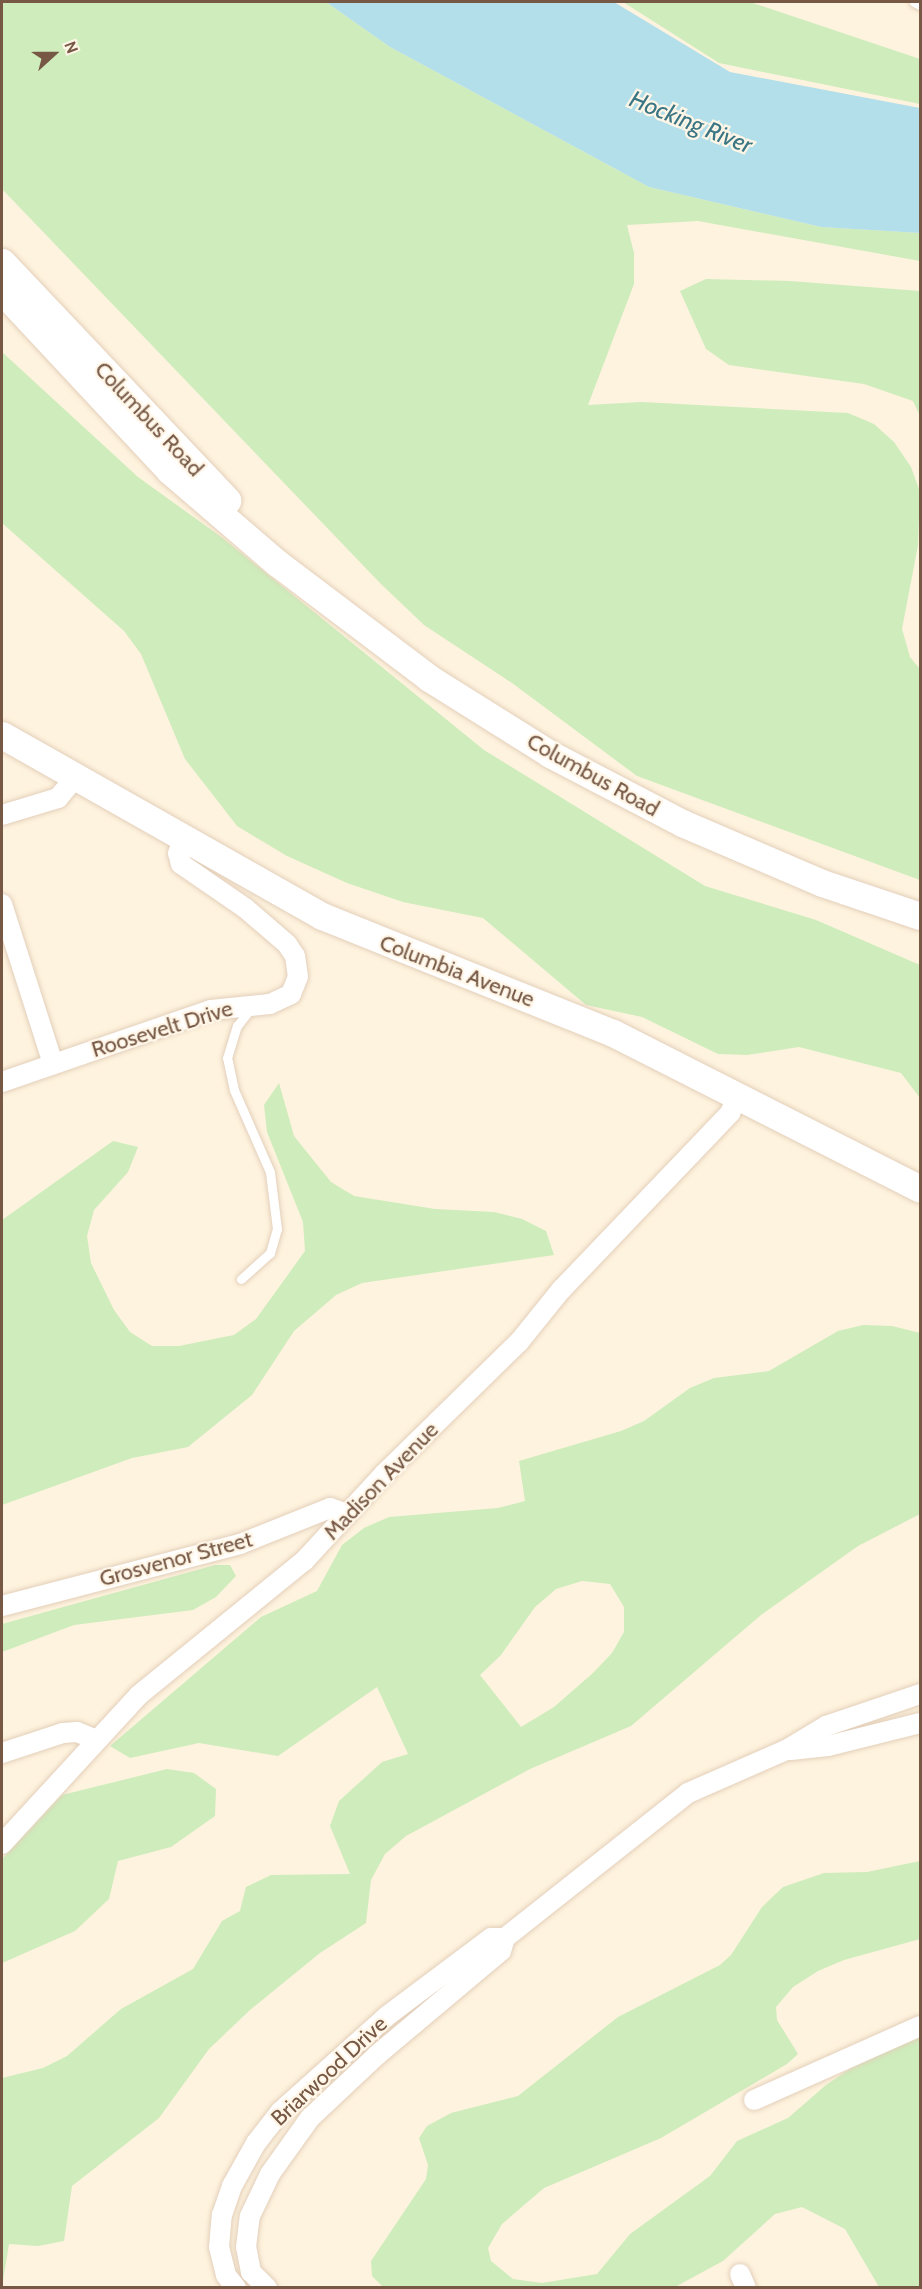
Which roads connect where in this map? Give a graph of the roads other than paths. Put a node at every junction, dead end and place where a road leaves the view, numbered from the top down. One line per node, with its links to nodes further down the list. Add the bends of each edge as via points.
1 (914, 2): 2 (lane)
2 (921, 5)
3 (2, 262): 5 (main road, Columbus Road)
4 (2, 291): 5 (main road, Columbus Road, via 170,471)
5 (296, 577): 11 (main road, Columbus Road, via 429,678 610,787 738,848)
6 (2, 735): 7 (main road, Columbia Avenue)
7 (75, 778): 8 (street, via 58,798); 9 (main road, Columbia Avenue)
8 (2, 815)
9 (184, 840): 12 (street, Roosevelt Drive, via 178,853 181,864 276,932 295,956 298,976 291,994 270,1004); 15 (main road, Columbia Avenue, via 322,916 613,1033)
10 (2, 904): 13 (street)
11 (921, 916)
12 (253, 1006): 13 (street, Roosevelt Drive, via 211,1010); 17 (lane, via 237,1026 227,1059 234,1090 270,1172 277,1229 267,1258)
13 (53, 1064): 14 (street, Roosevelt Drive)
14 (2, 1082)
15 (738, 1096): 16 (main road, Columbia Avenue); 18 (street, Madison Avenue, via 730,1113 561,1290 519,1342)
16 (921, 1189)
17 (241, 1279)
18 (348, 1514): 19 (street, Grosvenor Street, via 330,1508 240,1544); 22 (street, Madison Avenue, via 304,1561 140,1695)
19 (2, 1606)
20 (921, 1694): 23 (street, Briarwood Drive, via 826,1726)
21 (921, 1723): 23 (street, Briarwood Drive, via 828,1746)
22 (94, 1739): 24 (street, via 74,1731); 25 (street, Madison Avenue)
23 (786, 1750): 26 (street, Briarwood Drive, via 711,1781 662,1810)
24 (2, 1753)
25 (2, 1844)
26 (505, 1938): 29 (street, Briarwood Drive, via 491,1938 422,1988 307,2086 271,2123 232,2186 222,2215 219,2247 226,2275); 30 (street, Briarwood Drive, via 501,1951 377,2055 310,2118 270,2174 250,2216 246,2247 251,2272)
27 (921, 2026): 28 (street)
28 (754, 2100)
29 (236, 2288)
30 (267, 2288)

